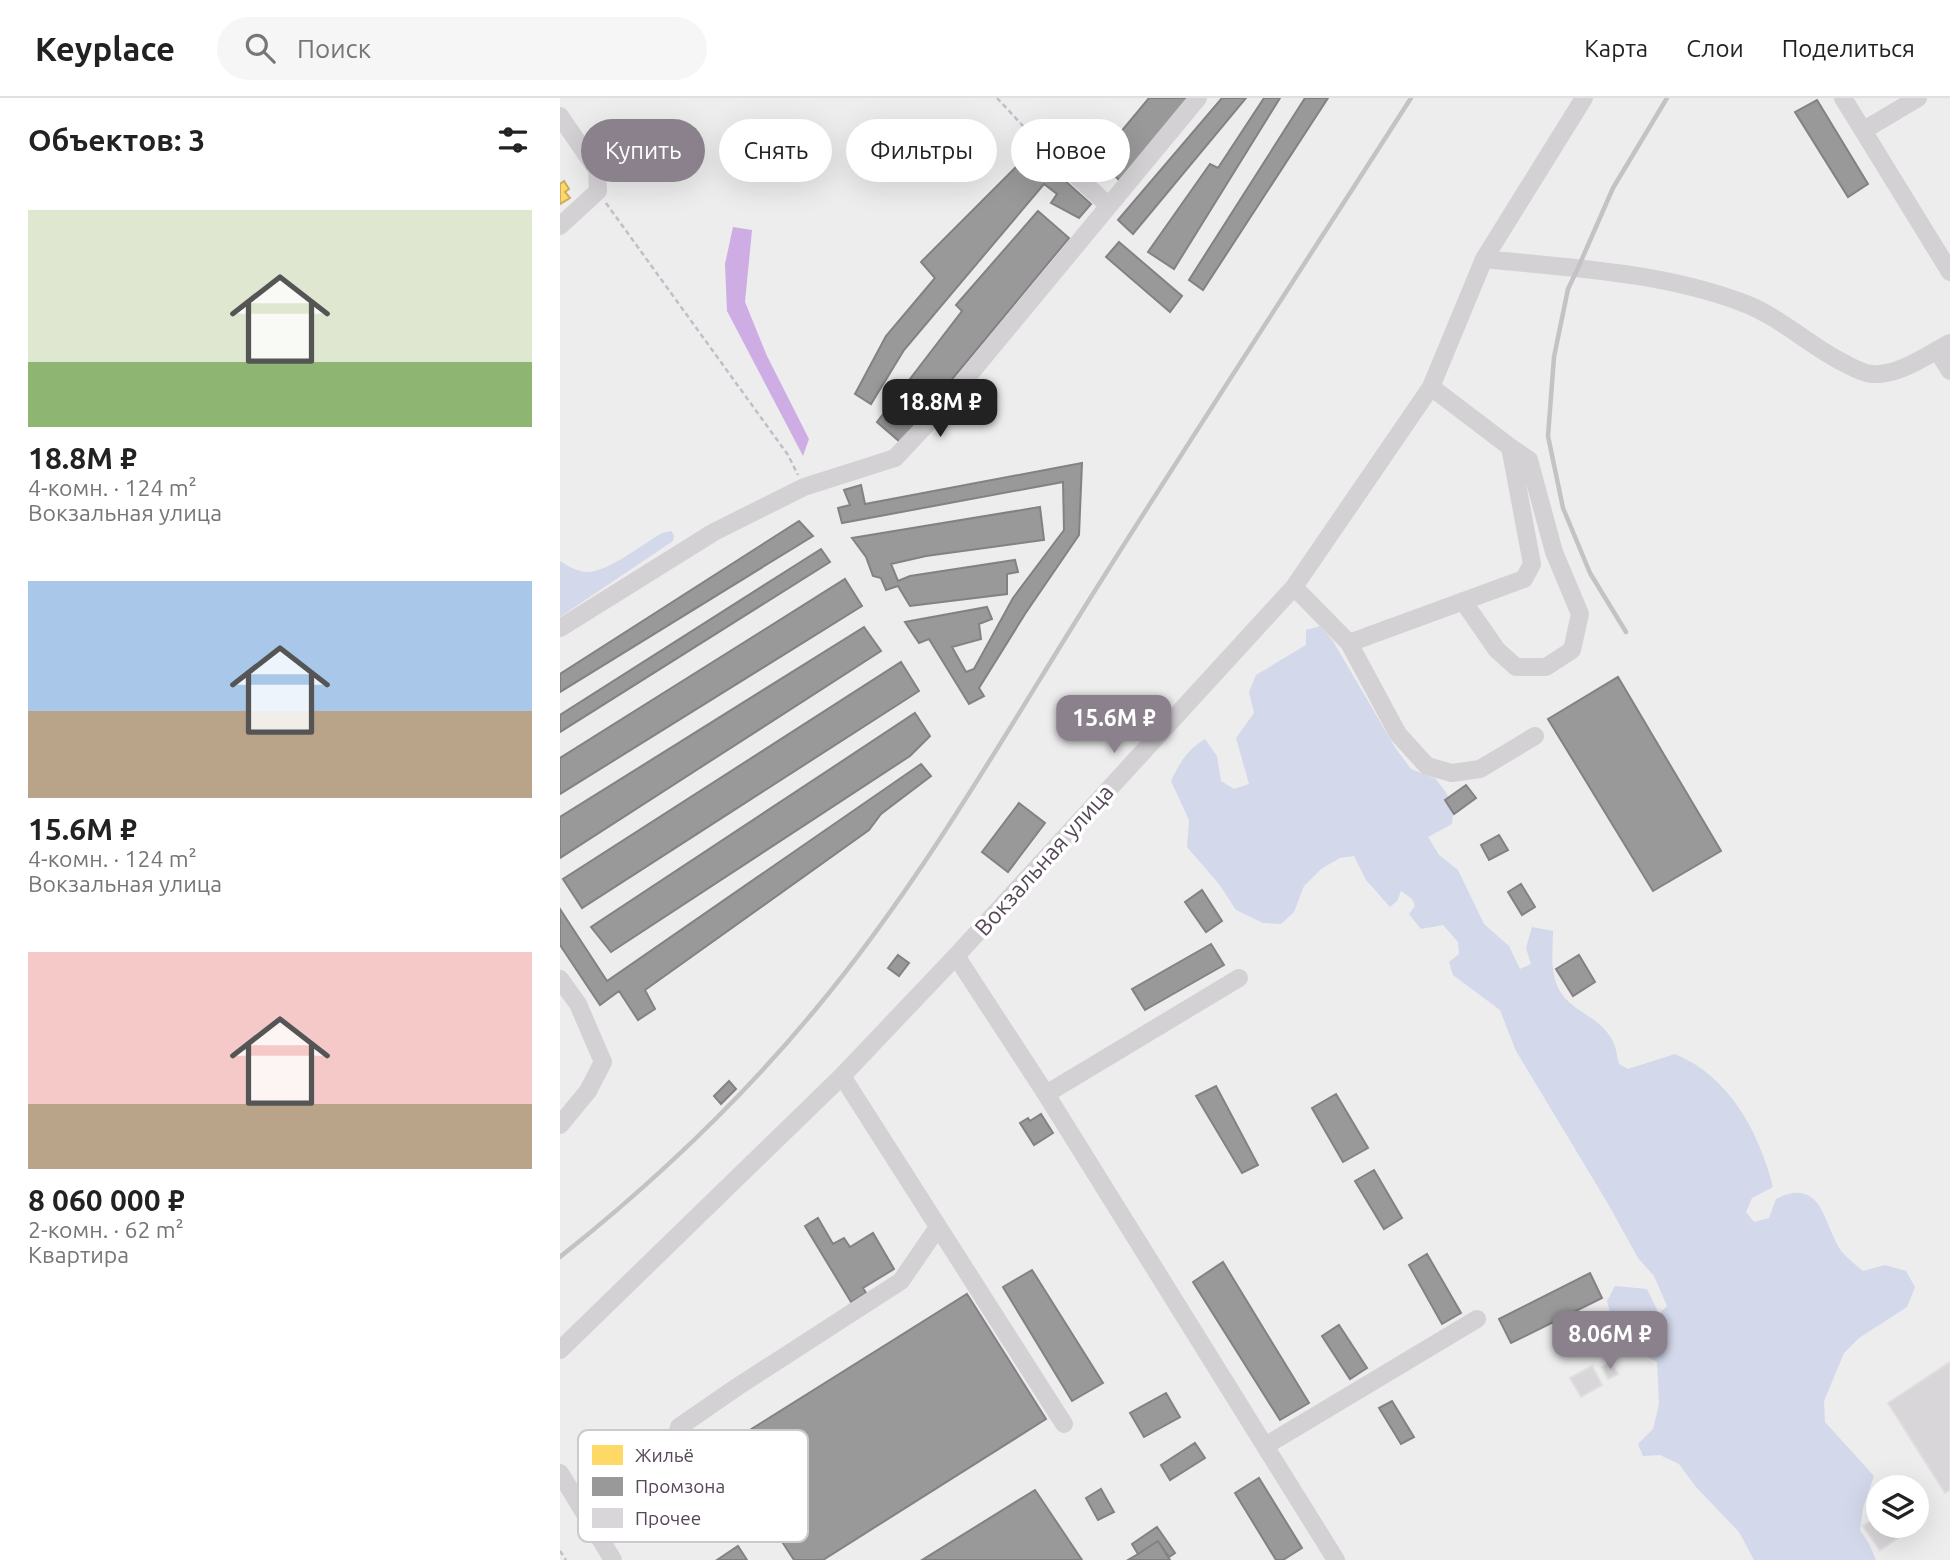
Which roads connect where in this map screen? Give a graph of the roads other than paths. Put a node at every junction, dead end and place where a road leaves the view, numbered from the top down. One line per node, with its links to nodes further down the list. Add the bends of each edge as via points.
1 (1198, 98): 8 (street)
2 (1584, 98): 10 (street, Вокзальная улица)
3 (1843, 98): 6 (street)
4 (1918, 98): 6 (street)
5 (560, 116): 9 (street, via 597,170 598,191)
6 (1864, 130): 11 (street)
7 (1083, 182): 8 (street)
8 (1109, 206): 18 (street, via 895,458 804,487 714,532)
9 (560, 226)
10 (1483, 259): 12 (street, via 1638,276 1716,294 1779,321 1863,373 1905,367); 14 (street, Вокзальная улица)
11 (1950, 272)
12 (1943, 346): 13 (street)
13 (1950, 371)
14 (1432, 387): 15 (street); 16 (street, Вокзальная улица)
15 (1510, 447): 17 (street, via 1532,564 1524,579); 17 (street, via 1529,460 1554,552 1580,614 1572,650 1546,667 1516,667 1497,650)
16 (1294, 587): 19 (street); 21 (street, Вокзальная улица)
17 (1463, 601): 19 (street)
18 (560, 628)
19 (1349, 643): 20 (street, via 1398,734 1427,766 1452,773 1480,769)
20 (1535, 736)
21 (957, 956): 24 (street, Вокзальная улица); 25 (street)
22 (1239, 978): 25 (street)
23 (560, 979): 26 (street, via 578,1004 603,1062 588,1091)
24 (842, 1076): 27 (street); 29 (street, Вокзальная улица)
25 (1046, 1094): 32 (street)
26 (560, 1125)
27 (938, 1227): 30 (street); 31 (street, via 901,1281)
28 (1478, 1319): 32 (street)
29 (560, 1350)
30 (1064, 1424)
31 (678, 1430)
32 (1265, 1446): 37 (street)
33 (560, 1473): 34 (street)
34 (578, 1503)
35 (602, 1542): 36 (street)
36 (613, 1560)
37 (1336, 1560)

